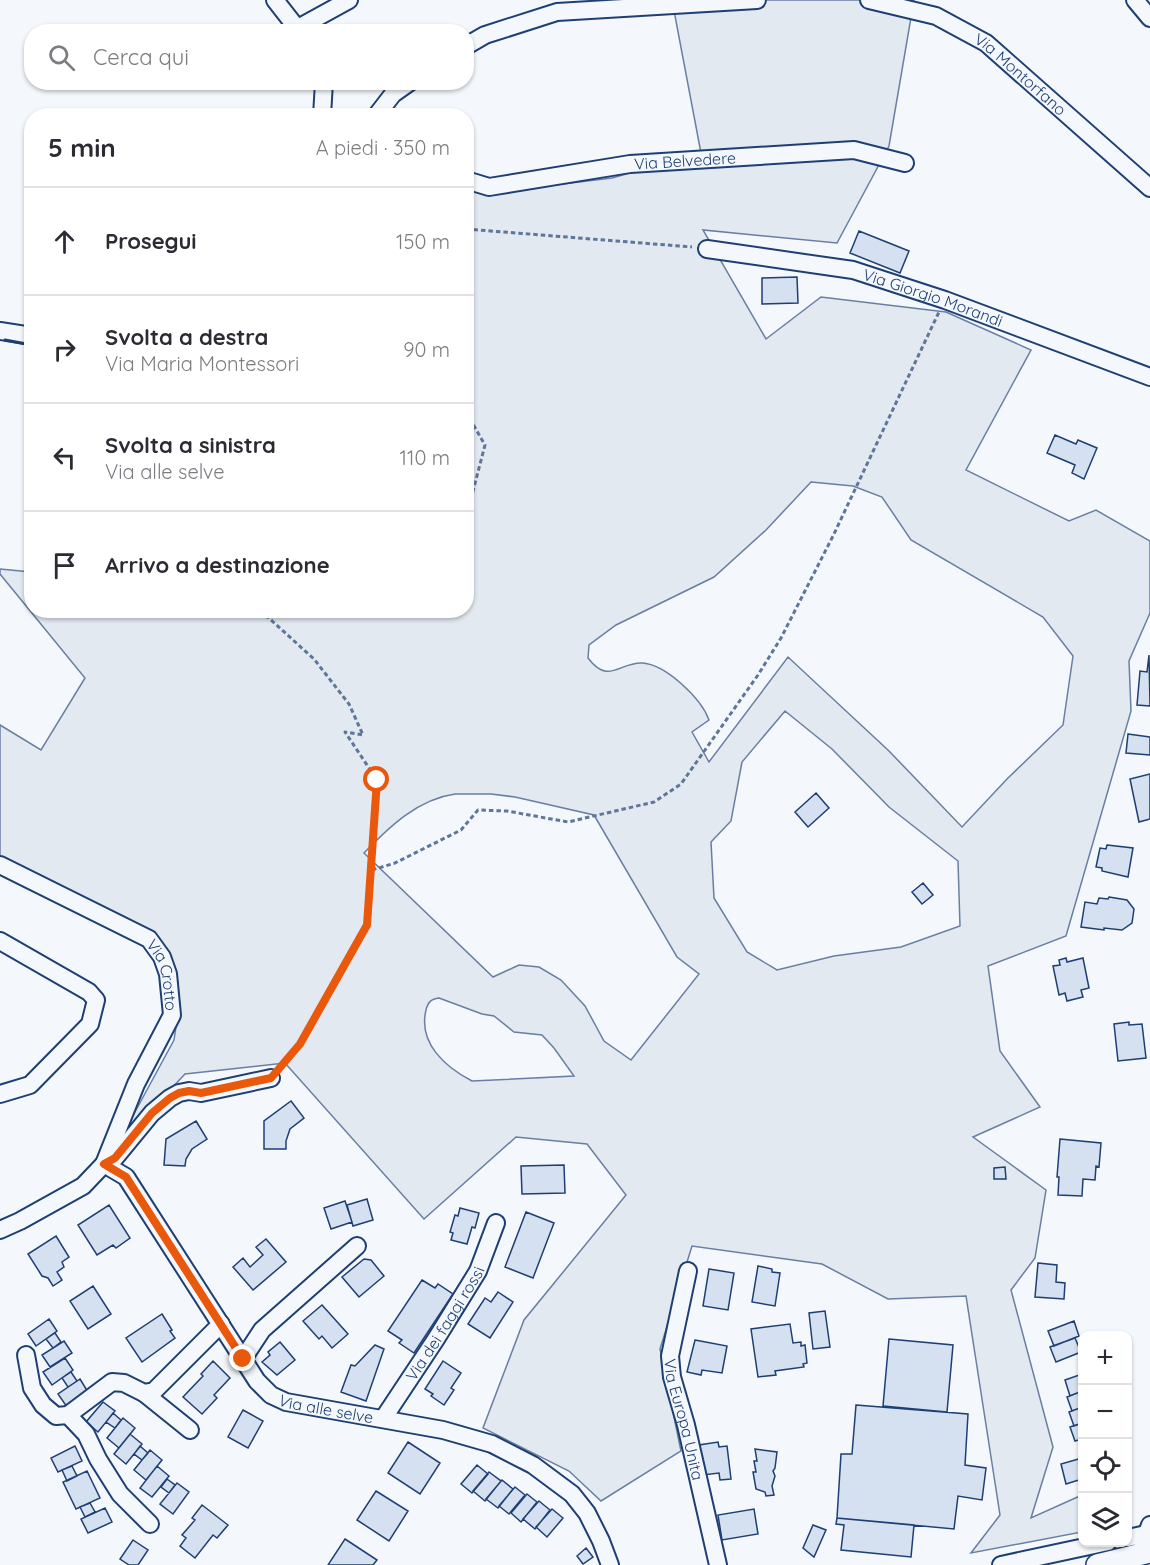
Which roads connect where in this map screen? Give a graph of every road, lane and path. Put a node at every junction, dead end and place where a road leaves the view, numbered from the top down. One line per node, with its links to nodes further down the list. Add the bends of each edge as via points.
1 (275, 0): 7 (street)
2 (350, 0): 8 (street)
3 (758, 0): 9 (street, via 557,12)
4 (869, 0): 16 (street, Via Montorfano, via 936,16 986,44)
5 (1135, 0): 6 (street)
6 (1150, 18)
7 (294, 24)
8 (309, 24)
9 (474, 41)
10 (324, 90): 12 (street)
11 (399, 90): 13 (street)
12 (322, 108)
13 (382, 108)
14 (905, 163): 15 (street, Via Belvedere, via 854,150 630,164 489,187)
15 (474, 182)
16 (1150, 188)
17 (474, 228): 18 (path)
18 (707, 249): 19 (street, Via Giorgio Morandi, via 853,270)
19 (945, 300): 22 (street, Via Giorgio Morandi); 27 (path, via 780,638 681,784 654,802 568,822 478,810 460,830 395,863)
20 (0, 331): 21 (street)
21 (24, 335)
22 (1150, 377)
23 (474, 426): 24 (path, via 485,445)
24 (474, 487)
25 (269, 618): 27 (path, via 314,659 349,704 363,735 345,732 377,780)
26 (0, 865): 31 (street, Via Crotto, via 149,939 168,974 172,1015 136,1084)
27 (372, 870): 29 (path, via 367,925 300,1044)
28 (0, 941): 30 (street, via 96,1000 90,1024 30,1085)
29 (271, 1078): 31 (street, via 201,1093 179,1093 152,1113 115,1158)
30 (0, 1094)
31 (104, 1164): 33 (street, via 83,1186); 36 (street, Via alle selve, via 126,1177)
32 (496, 1223): 41 (street, Via dei faggi rossi, via 478,1271)
33 (0, 1230)
34 (357, 1246): 38 (street, via 262,1330)
35 (688, 1271): 48 (street, Via Europa Unita, via 670,1356 672,1377)
36 (221, 1324): 38 (street, Via alle selve); 39 (street, via 154,1391)
37 (26, 1354): 40 (street, via 32,1388 43,1405 56,1416)
38 (243, 1359): 41 (street, Via alle selve, via 257,1381 271,1395 286,1402)
39 (144, 1394): 40 (street, via 124,1383 112,1382); 42 (street)
40 (68, 1415): 43 (street, via 86,1434 120,1494)
41 (383, 1419): 47 (street, Via alle selve, via 492,1444 533,1465 572,1494 587,1513)
42 (190, 1430)
43 (150, 1524)
44 (1132, 1539): 45 (street)
45 (1147, 1541): 50 (main road)
46 (1085, 1547): 49 (street)
47 (610, 1565)
48 (718, 1565)
49 (1000, 1565)
50 (1097, 1565)

